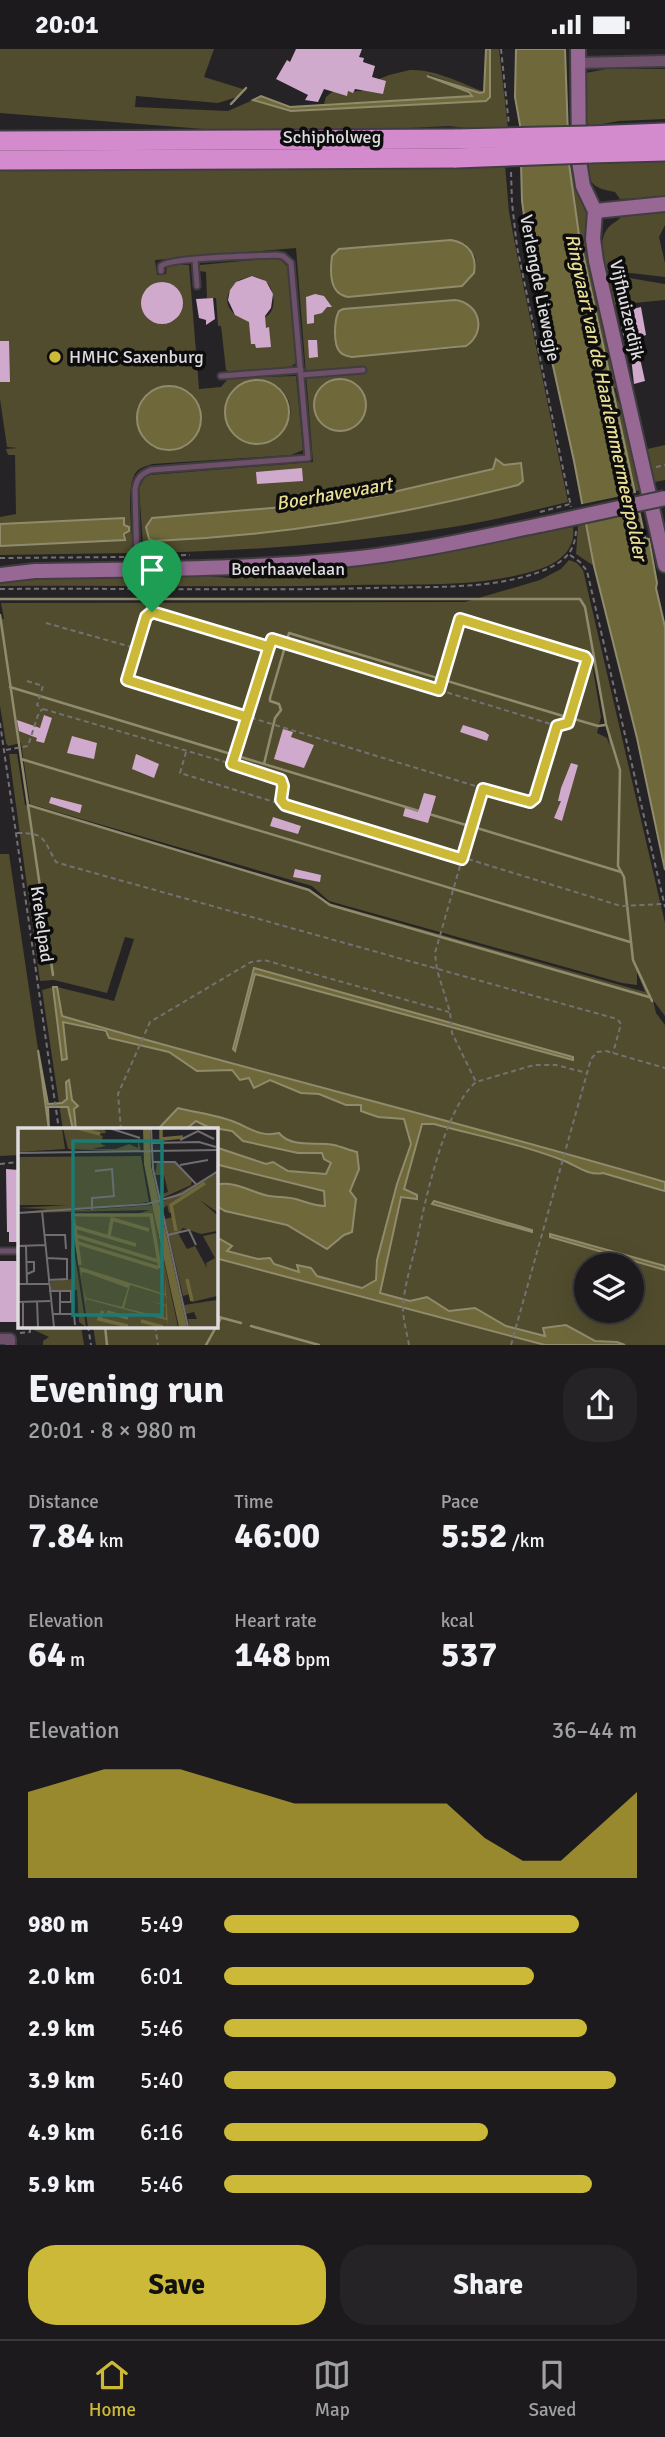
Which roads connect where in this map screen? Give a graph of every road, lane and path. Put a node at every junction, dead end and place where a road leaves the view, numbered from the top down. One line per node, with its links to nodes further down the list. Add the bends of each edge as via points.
1 (502, 49): 4 (path)
2 (578, 56): 3 (street, Vijfhuizerdijk); 13 (main road, Vijfhuizerdijk, via 581,178)
3 (665, 61)
4 (510, 127)
5 (665, 133): 7 (highway, Schipholweg)
6 (0, 141): 8 (highway, Schipholweg)
7 (589, 145): 8 (highway, Schipholweg, bridge); 9 (highway, Schipholweg)
8 (456, 149): 10 (highway, Schipholweg)
9 (665, 151)
10 (0, 160)
11 (511, 168): 21 (path, Verlengde Liewegje, via 520,270)
12 (665, 204): 13 (main road)
13 (595, 211): 29 (main road, Vijfhuizerdijk, via 596,261)
14 (195, 260): 15 (lane, via 165,262); 16 (lane); 18 (lane, via 276,255 291,263)
15 (161, 271)
16 (197, 286)
17 (363, 369): 18 (lane)
18 (301, 373): 19 (lane); 28 (lane, via 308,458 143,474 135,489)
19 (221, 376)
20 (665, 498): 23 (main road, bridge)
21 (570, 504): 22 (path); 23 (path, Verlengde Liewegje)
22 (540, 511)
23 (579, 517): 28 (main road, Boerhaavelaan, bridge, via 401,553 342,560 249,567)
24 (576, 530): 25 (path)
25 (569, 554): 33 (path, Boerhaavelaan, via 534,573 449,586); 52 (path, via 587,571)
26 (200, 555): 28 (path)
27 (0, 558): 28 (path)
28 (137, 563): 31 (main road, Boerhaavelaan)
29 (665, 565)
30 (0, 566): 31 (main road, Boerhaavelaan)
31 (35, 571): 32 (main road, Boerhaavelaan)
32 (0, 575)
33 (0, 589)
34 (46, 623): 36 (path)
35 (269, 647): 36 (path, via 152,612 146,617); 38 (path, via 272,639); 40 (path)
36 (137, 648): 40 (path, via 127,680)
37 (27, 681): 39 (path, via 43,686 37,705)
38 (439, 690): 42 (path); 42 (path, via 460,619 585,657 568,723)
39 (43, 709): 44 (path, via 38,712 28,746); 45 (path)
40 (247, 717): 46 (path); 47 (path)
41 (0, 723): 43 (path, Krekelpad)
42 (557, 726): 47 (path, via 535,798 530,802)
43 (2, 743): 44 (path, Krekelpad)
44 (5, 750): 49 (path, Krekelpad)
45 (186, 750): 46 (path); 48 (path, via 180,773)
46 (232, 764): 48 (path, via 281,780)
47 (483, 789): 50 (path)
48 (285, 805): 50 (path)
49 (17, 833): 53 (path, via 41,835 56,862); 59 (path, Krekelpad)
50 (462, 859): 53 (path, via 435,953)
51 (468, 859): 52 (path, via 621,906)
52 (665, 905)
53 (437, 970): 54 (path); 55 (path, via 620,1020)
54 (450, 1012): 58 (path, via 452,1033); 60 (path, via 257,960 150,1022 118,1094)
55 (613, 1053): 56 (path); 57 (path, via 597,1052)
56 (665, 1068)
57 (587, 1073): 58 (path, via 534,1065); 68 (path)
58 (476, 1082): 67 (path, via 452,1117 426,1201 405,1292)
59 (59, 1128)
60 (121, 1128)
61 (18, 1162): 62 (path)
62 (0, 1164)
63 (0, 1251): 64 (lane)
64 (18, 1251)
65 (30, 1328): 66 (path)
66 (7, 1341)
67 (409, 1345)
68 (511, 1345)

